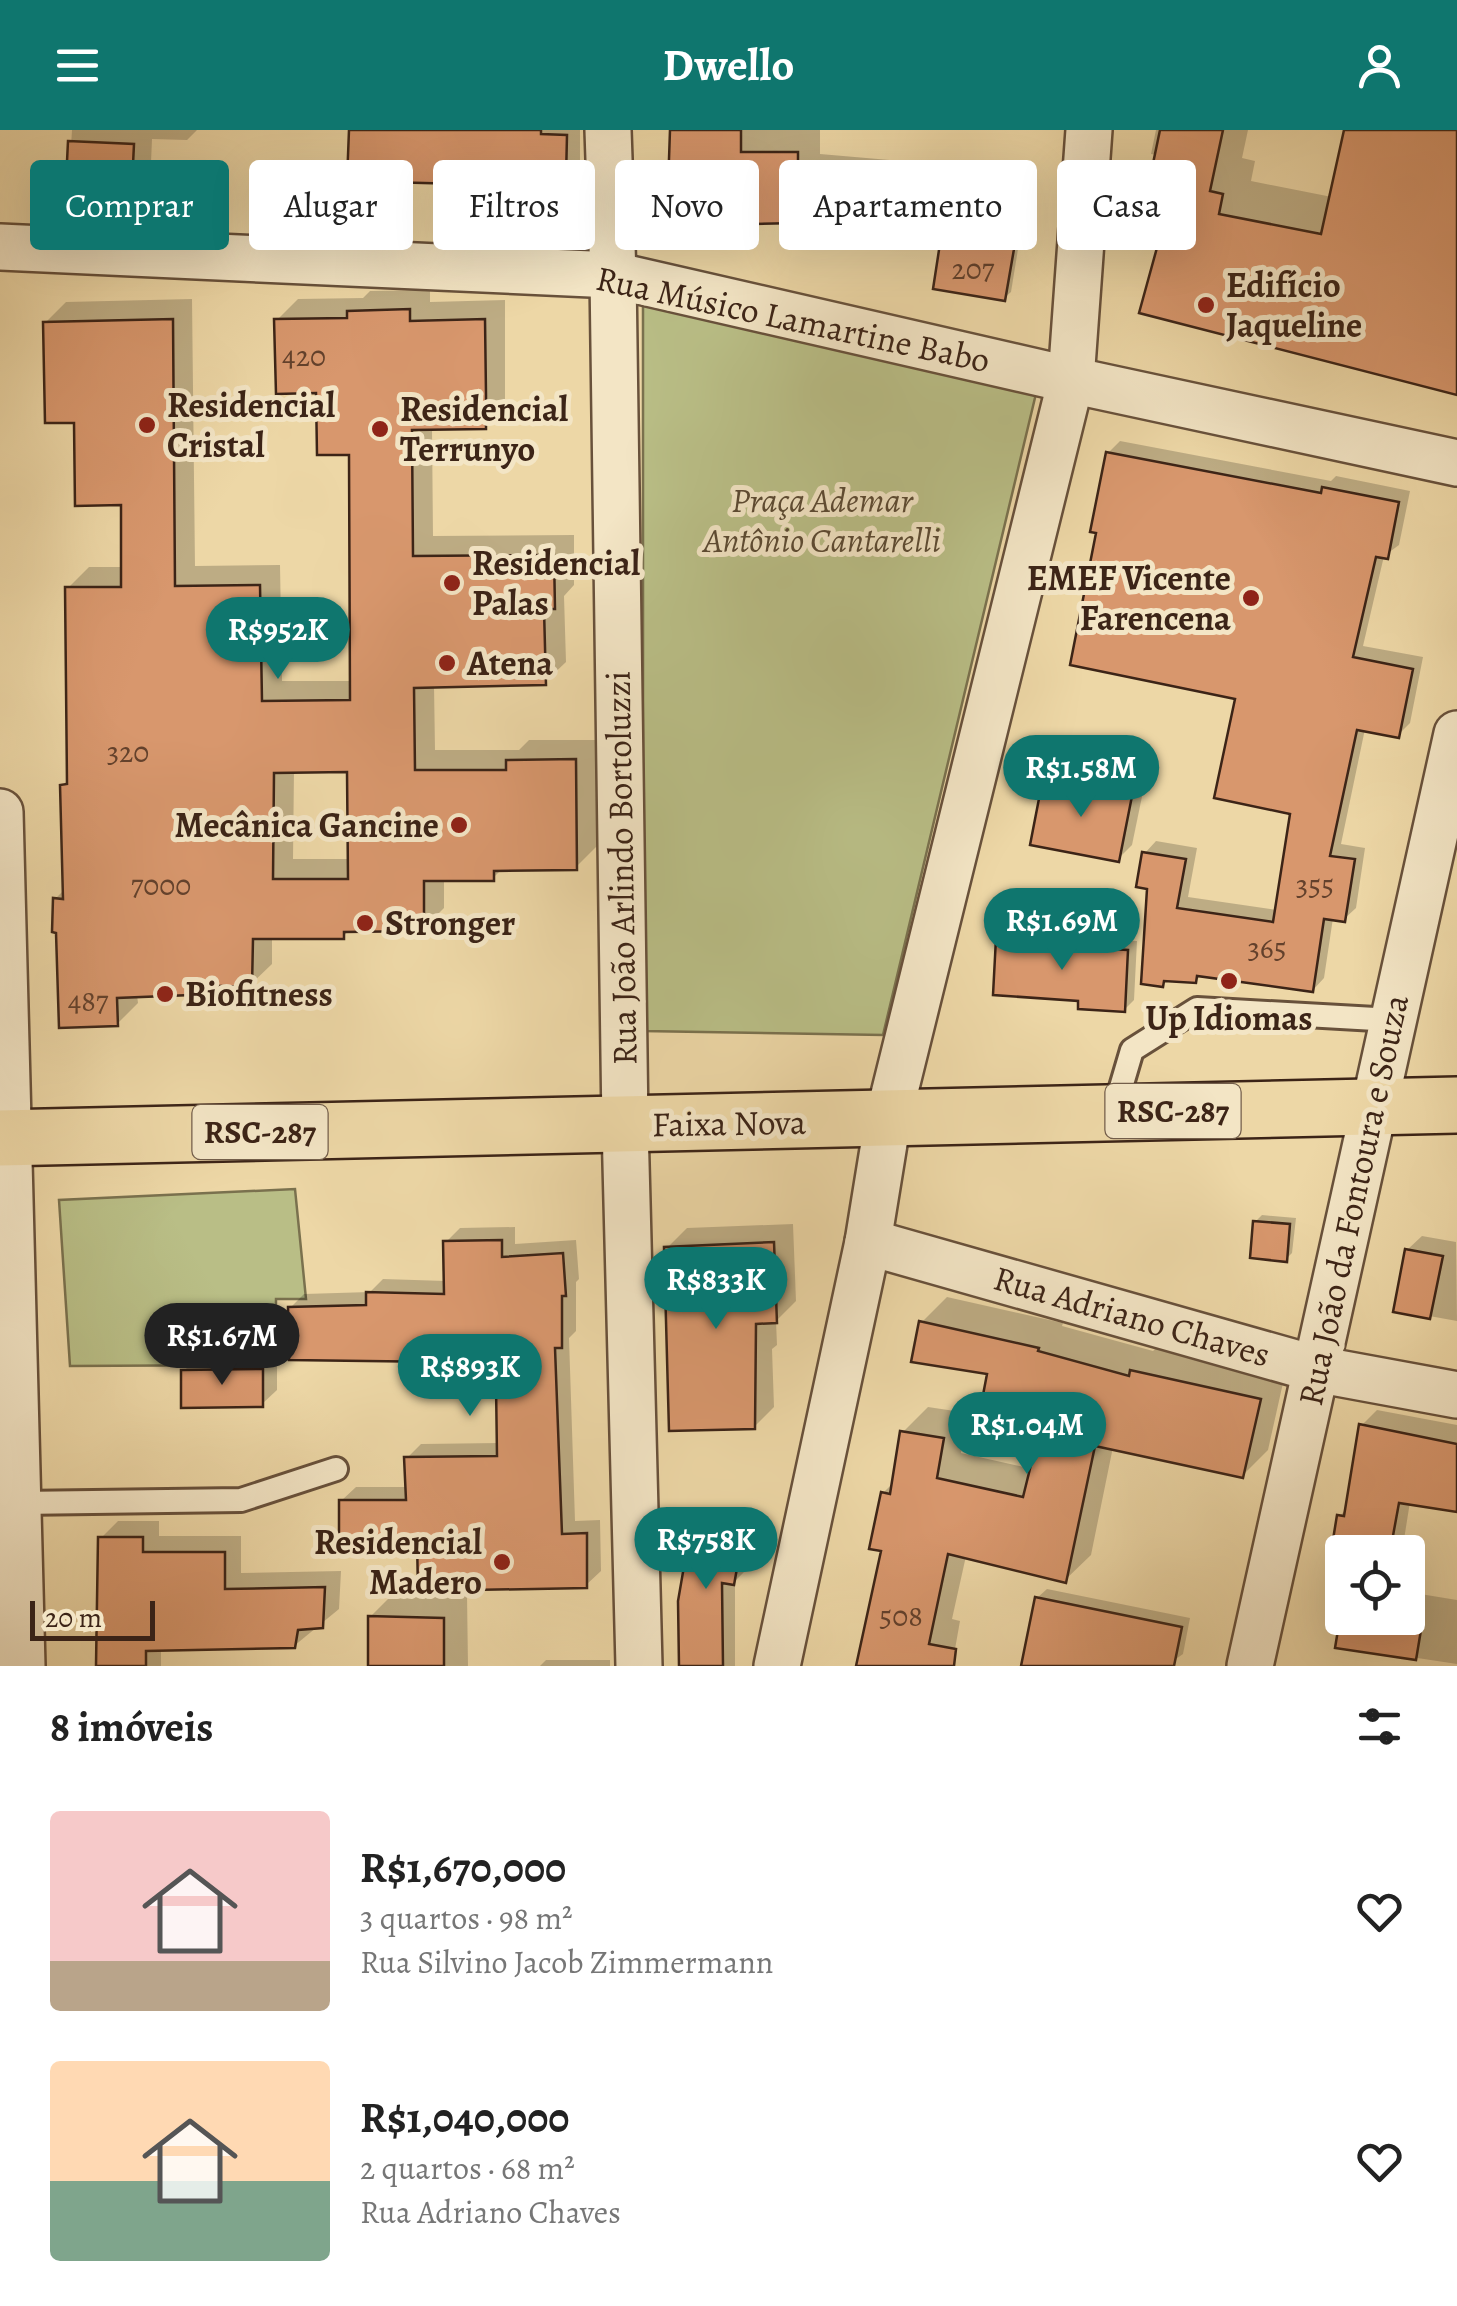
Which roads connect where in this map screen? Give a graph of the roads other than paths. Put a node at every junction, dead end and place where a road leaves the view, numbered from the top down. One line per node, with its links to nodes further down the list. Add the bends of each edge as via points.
1 (608, 130): 4 (street, Rua João Arlindo Bortoluzzi)
2 (1089, 130): 5 (street)
3 (0, 247): 4 (street, Rua Músico Lamartine Babo)
4 (613, 274): 5 (street, Rua Músico Lamartine Babo); 14 (street, Rua João Arlindo Bortoluzzi)
5 (1071, 380): 6 (street, Rua Músico Lamartine Babo); 13 (street)
6 (1457, 463)
7 (1457, 734): 9 (street, Rua João da Fontoura e Souza)
8 (0, 812): 15 (street)
9 (1392, 1020): 11 (street, Rua João da Fontoura e Souza); 12 (lane, via 1196,1008 1132,1050)
10 (1457, 1105): 11 (highway, Faixa Nova / RSC-287)
11 (1374, 1106): 12 (highway, Faixa Nova / RSC-287); 17 (street, Rua João da Fontoura e Souza)
12 (1113, 1112): 13 (highway, Faixa Nova / RSC-287)
13 (888, 1119): 14 (highway, Faixa Nova / RSC-287); 16 (street)
14 (624, 1125): 15 (highway, Faixa Nova / RSC-287); 23 (street, Rua João Arlindo Bortoluzzi)
15 (5, 1138): 19 (street)
16 (868, 1242): 17 (street, Rua Adriano Chaves); 24 (street)
17 (1316, 1368): 18 (street, Rua Adriano Chaves); 25 (street, Rua João da Fontoura e Souza)
18 (1457, 1395)
19 (8, 1430): 21 (street)
20 (336, 1469): 21 (lane, via 242,1500)
21 (18, 1502): 22 (street)
22 (22, 1666)
23 (639, 1666)
24 (777, 1666)
25 (1250, 1666)

